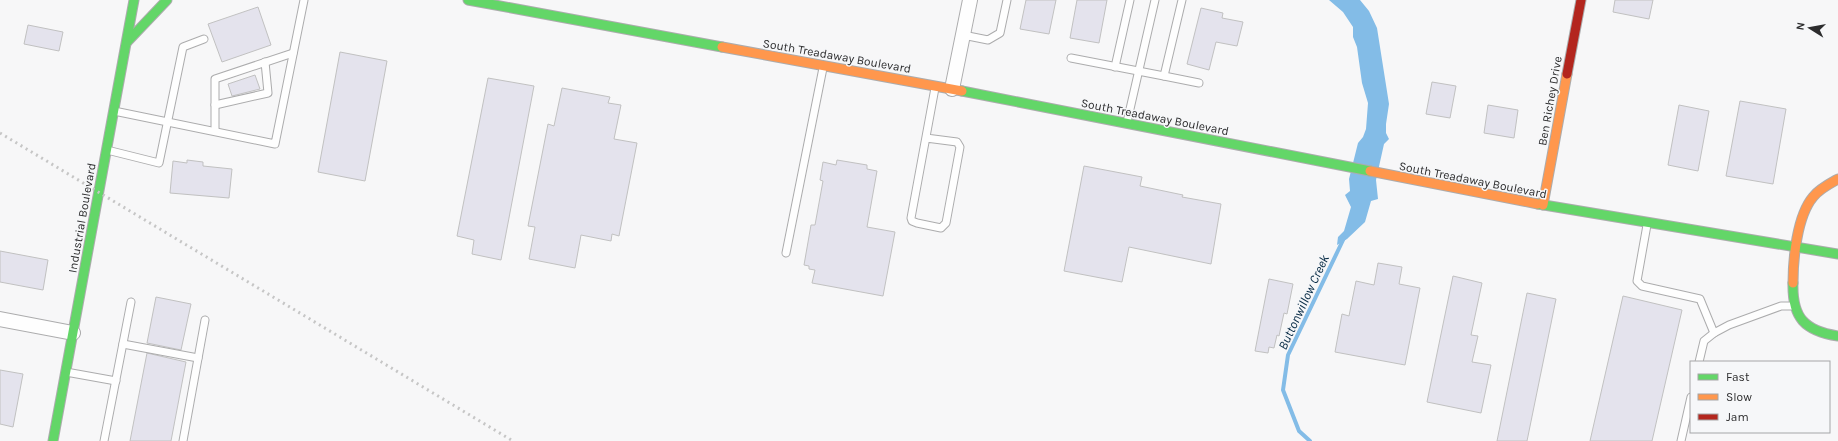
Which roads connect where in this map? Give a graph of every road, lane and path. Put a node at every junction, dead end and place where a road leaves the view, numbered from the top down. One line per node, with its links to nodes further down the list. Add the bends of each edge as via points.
1 (134, 0): 13 (main road, Industrial Boulevard)
2 (166, 0): 13 (main road)
3 (304, 0): 14 (lane)
4 (468, 0): 17 (main road, South Treadaway Boulevard)
5 (970, 0): 11 (street)
6 (1007, 0): 11 (lane, via 1000,33 988,40)
7 (1130, 0): 18 (lane)
8 (1155, 0): 19 (lane)
9 (1182, 0): 20 (lane)
10 (1581, 0): 32 (main road, Ben Richey Drive)
11 (963, 35): 23 (street)
12 (204, 39): 26 (lane, via 183,47)
13 (127, 42): 25 (main road, Industrial Boulevard)
14 (293, 53): 16 (lane); 28 (lane, via 275,144)
15 (1071, 58): 18 (lane)
16 (265, 62): 24 (lane, via 215,79); 24 (lane, via 268,93)
17 (824, 65): 22 (main road, South Treadaway Boulevard); 35 (lane)
18 (1115, 67): 19 (lane)
19 (1138, 72): 20 (lane); 27 (lane)
20 (1164, 76): 21 (lane)
21 (1199, 83)
22 (936, 86): 23 (main road, South Treadaway Boulevard); 29 (lane)
23 (952, 89): 27 (main road, South Treadaway Boulevard)
24 (215, 105): 28 (lane)
25 (114, 111): 26 (lane); 30 (main road, Industrial Boulevard)
26 (168, 121): 28 (lane); 30 (lane, via 159,163)
27 (1126, 124): 32 (main road, South Treadaway Boulevard)
28 (215, 131)
29 (926, 138): 29 (lane, via 911,218 917,223 941,228 946,223 960,147 956,142)
30 (107, 150): 41 (main road, Industrial Boulevard)
31 (1838, 179): 34 (main road, via 1811,198 1802,218)
32 (1543, 205): 33 (main road, South Treadaway Boulevard)
33 (1647, 222): 34 (main road, South Treadaway Boulevard); 42 (lane, via 1637,281 1642,286 1700,299)
34 (1797, 247): 36 (main road, South Treadaway Boulevard); 38 (main road, via 1792,281)
35 (786, 253)
36 (1838, 254)
37 (131, 302): 44 (lane)
38 (1795, 306): 42 (lane, via 1782,306); 43 (main road, via 1808,326 1819,332)
39 (0, 319): 41 (street)
40 (205, 320): 45 (lane)
41 (73, 333): 47 (main road, Industrial Boulevard)
42 (1714, 333): 46 (lane, via 1704,341)
43 (1838, 336)
44 (123, 344): 45 (lane); 48 (lane)
45 (198, 358): 52 (lane)
46 (1699, 361)
47 (66, 372): 48 (lane); 50 (main road, Industrial Boulevard)
48 (116, 381): 51 (lane)
49 (1690, 401): 53 (lane)
50 (52, 441)
51 (104, 441)
52 (183, 441)
53 (1681, 441)

